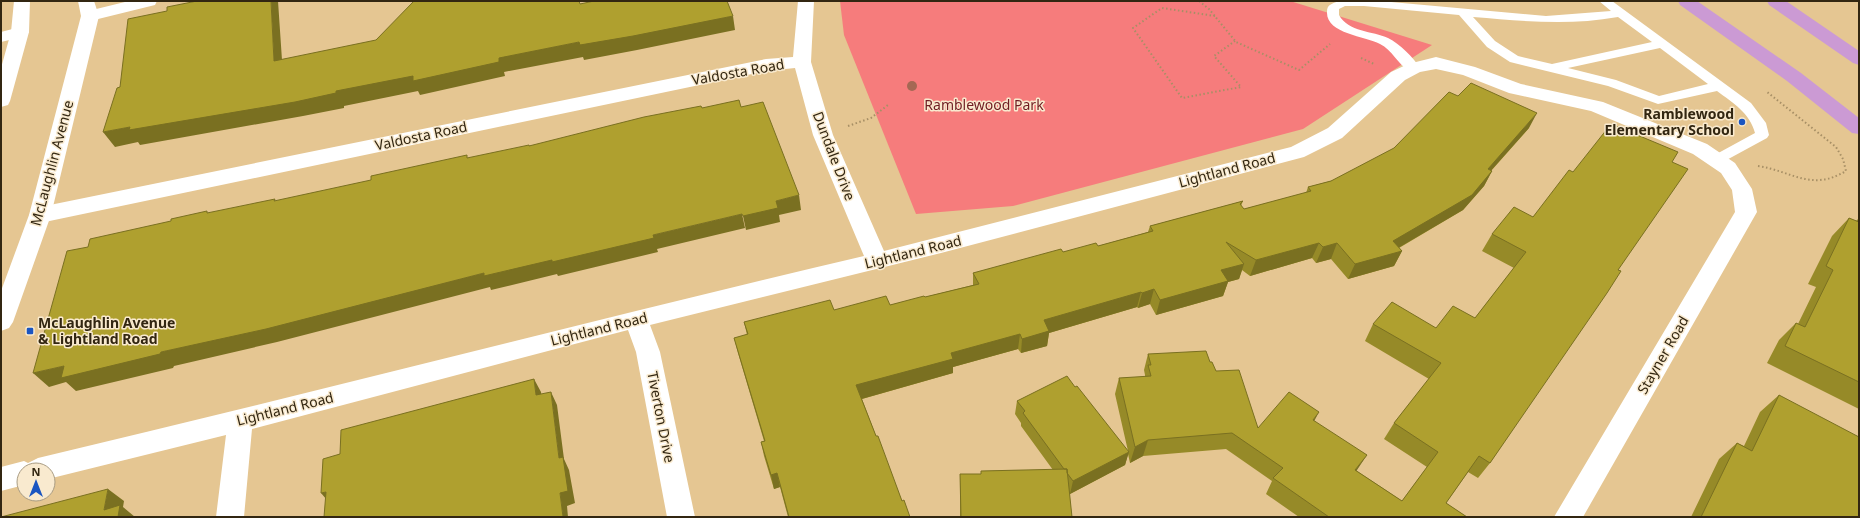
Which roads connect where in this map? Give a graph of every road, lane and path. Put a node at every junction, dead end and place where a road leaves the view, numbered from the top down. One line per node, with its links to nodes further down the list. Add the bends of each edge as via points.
1 (22, 1): 12 (street)
2 (149, 1): 8 (street)
3 (806, 1): 19 (street, Dundale Drive)
4 (1199, 1): 11 (path)
5 (1606, 1): 10 (lane)
6 (1686, 1): 27 (highway, via 1794,77)
7 (1775, 1): 18 (highway)
8 (88, 8): 30 (street, McLaughlin Avenue)
9 (1463, 12): 10 (lane, via 1546,20 1599,17); 21 (lane, via 1364,3 1344,3 1333,7 1335,21 1346,29 1385,42); 22 (lane, via 1491,44 1514,59)
10 (1620, 13): 15 (lane)
11 (1215, 16): 14 (path); 14 (path, via 1162,8 1133,28 1182,98 1241,87 1214,56)
12 (20, 32): 13 (street); 24 (street)
13 (1, 37)
14 (1235, 41): 16 (path, via 1299,70 1330,44)
15 (1662, 44): 22 (lane); 23 (lane)
16 (1337, 47)
17 (1357, 56): 20 (path)
18 (1859, 59)
19 (802, 62): 30 (street, Valdosta Road, via 766,64); 31 (street, Dundale Drive, via 823,135)
20 (1378, 65)
21 (1414, 68): 28 (street, Lightland Road, via 1436,63 1469,71 1516,89 1596,106 1700,148); 31 (street, Lightland Road, via 1398,76 1335,133 1297,152)
22 (1552, 68): 23 (lane, via 1612,83 1658,100)
23 (1718, 86): 28 (lane, via 1746,106 1758,123 1762,136)
24 (1, 101)
25 (888, 106): 26 (path, via 871,118)
26 (846, 126)
27 (1859, 128)
28 (1716, 160): 29 (street, Lightland Road, via 1728,168)
29 (1742, 189): 40 (street, Stayner Road, via 1746,212)
30 (40, 215): 33 (street, McLaughlin Avenue)
31 (878, 261): 32 (street, Lightland Road)
32 (636, 319): 34 (street, Lightland Road); 39 (street, Tiverton Drive, via 648,352)
33 (1, 322)
34 (240, 421): 35 (street, Lightland Road); 38 (street)
35 (56, 466)
36 (16, 475): 37 (street)
37 (1, 479)
38 (230, 517)
39 (681, 517)
40 (1568, 517)

